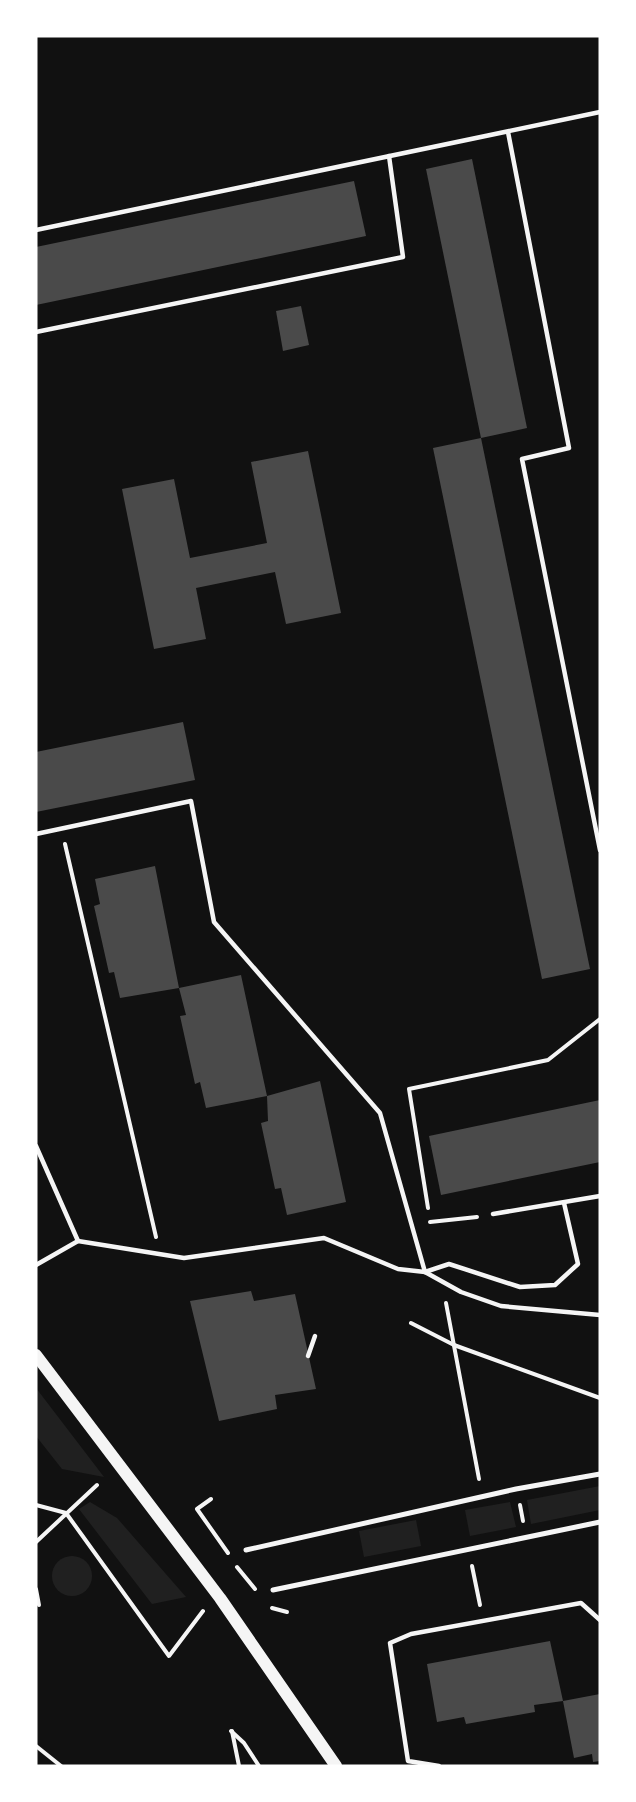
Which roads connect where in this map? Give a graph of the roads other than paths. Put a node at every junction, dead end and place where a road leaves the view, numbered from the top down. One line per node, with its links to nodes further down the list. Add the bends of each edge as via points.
1 (600, 112): 2 (lane)
2 (508, 132): 3 (lane); 7 (lane, via 569,448 522,459)
3 (389, 156): 4 (lane); 5 (lane, via 403,257)
4 (36, 230)
5 (36, 332)
6 (36, 834): 14 (lane, via 191,801 214,922 380,1113)
7 (600, 849)
8 (36, 1146): 12 (lane)
9 (600, 1196): 10 (lane)
10 (564, 1203): 11 (lane); 14 (lane, via 578,1264 555,1285 520,1287 449,1264)
11 (493, 1214)
12 (78, 1241): 13 (lane); 14 (lane, via 184,1258 324,1238 398,1269)
13 (36, 1265)
14 (425, 1272): 15 (lane, via 461,1292 501,1306)
15 (600, 1315)
16 (315, 1336): 18 (lane)
17 (36, 1354): 24 (main road, via 220,1598)
18 (308, 1356)
19 (600, 1474): 21 (street)
20 (600, 1522): 22 (street)
21 (246, 1550)
22 (273, 1590)
23 (600, 1620): 25 (lane, via 581,1604 411,1634 390,1643 408,1761)
24 (336, 1766)
25 (438, 1766)

